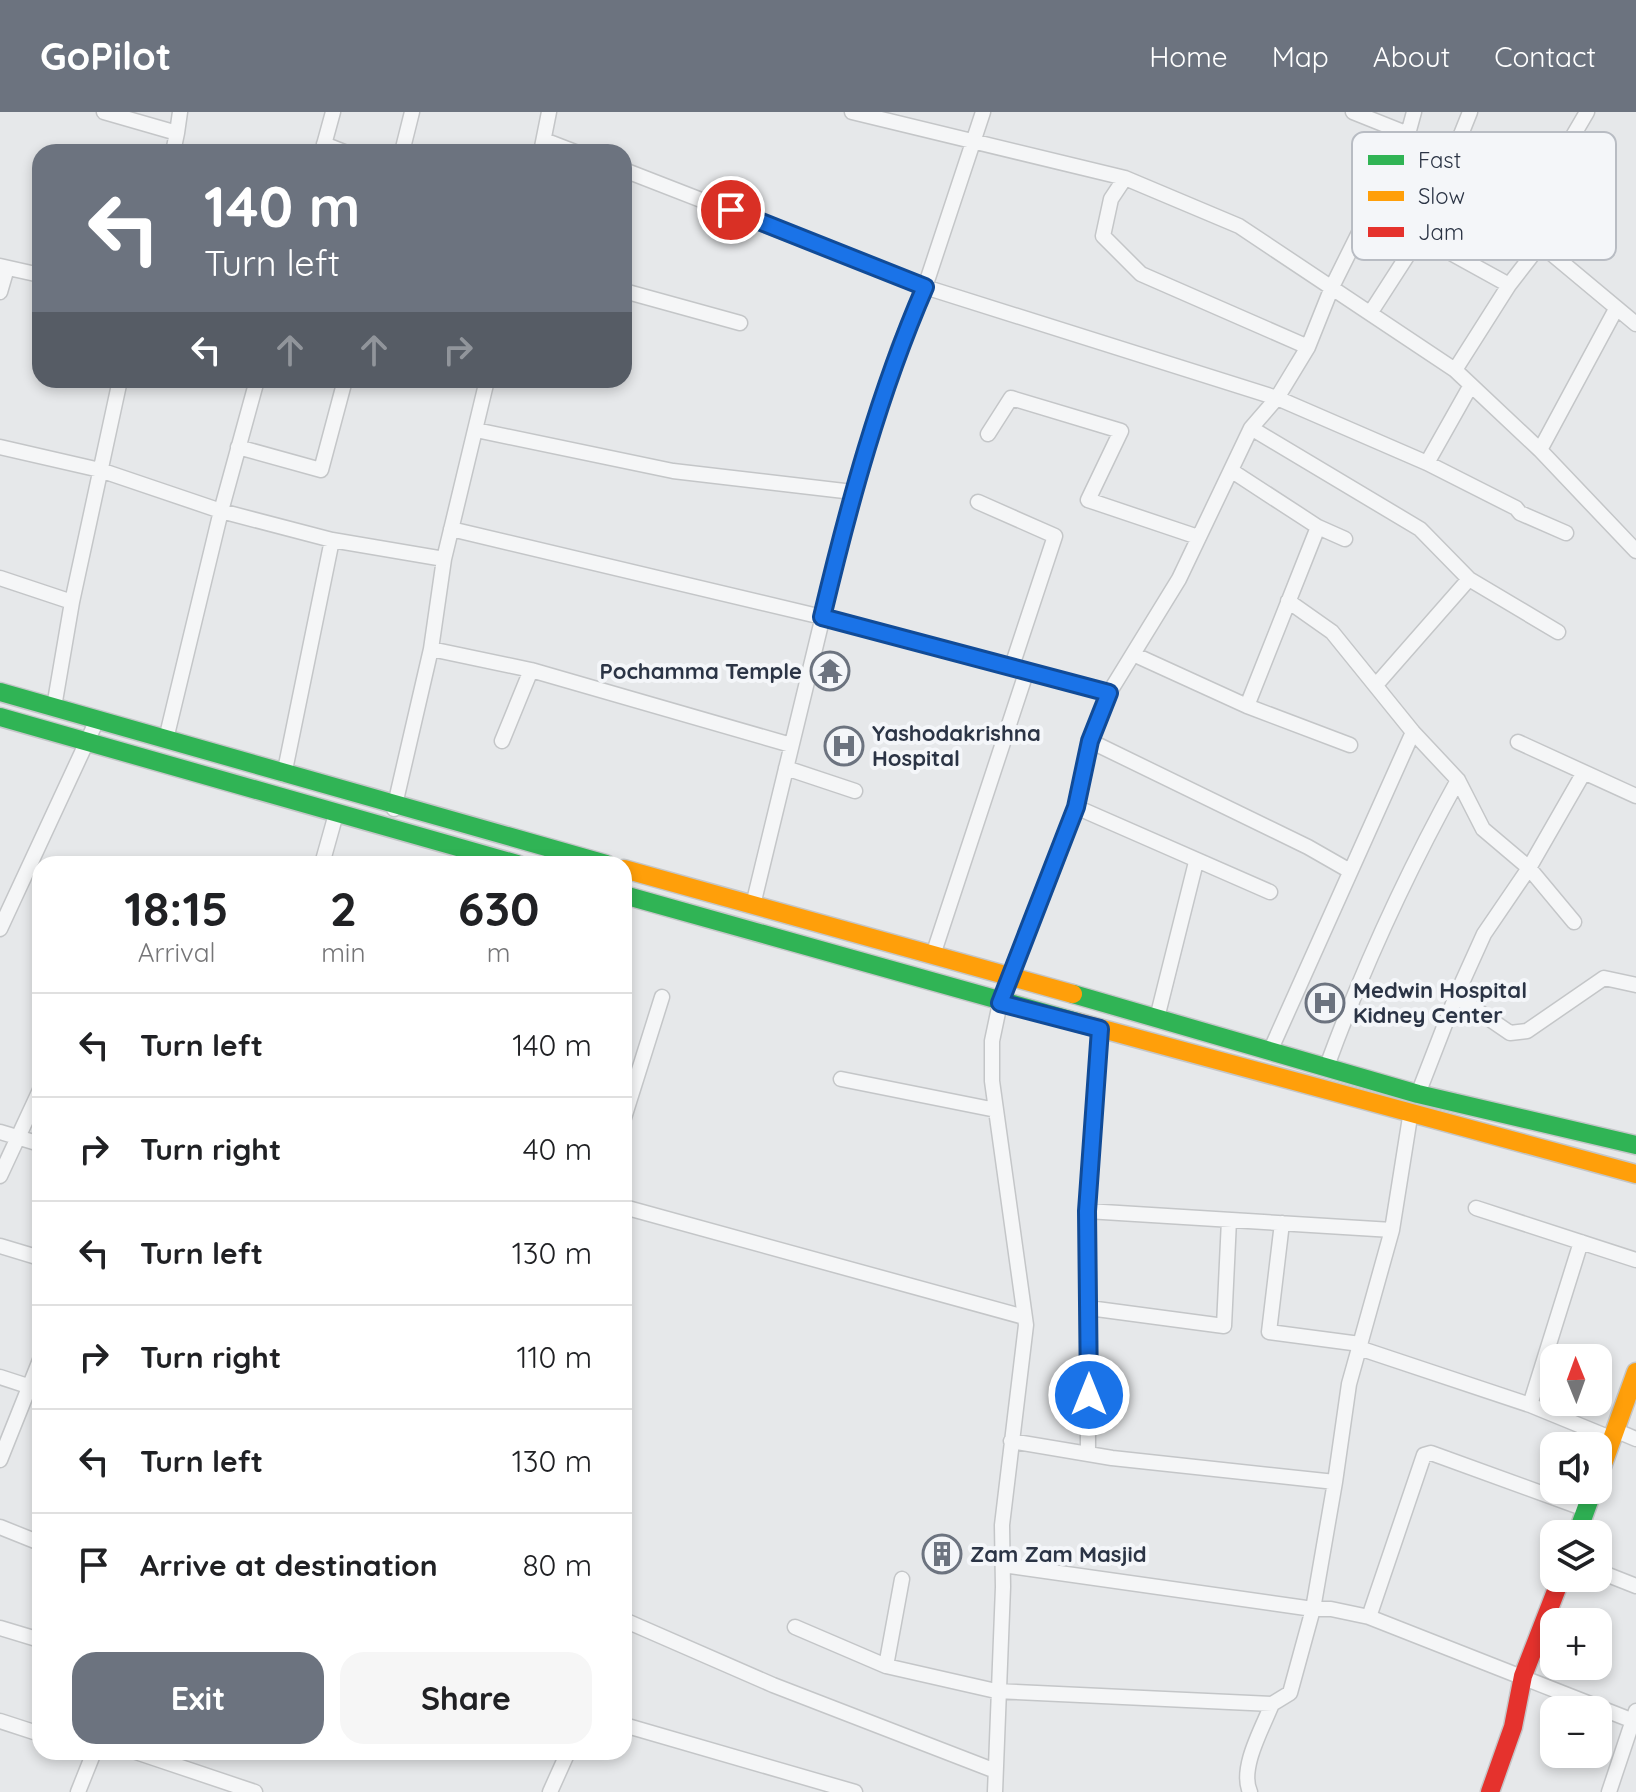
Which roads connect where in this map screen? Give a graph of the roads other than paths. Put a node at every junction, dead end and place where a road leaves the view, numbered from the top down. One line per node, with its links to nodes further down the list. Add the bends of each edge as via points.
1 (104, 112): 16 (street)
2 (180, 112): 16 (street)
3 (333, 112): 19 (street)
4 (412, 112): 20 (street)
5 (549, 112): 21 (street)
6 (852, 112): 17 (street)
7 (983, 112): 17 (street)
8 (1353, 112): 12 (street)
9 (1414, 112): 13 (street)
10 (1470, 112): 14 (street)
11 (1587, 112): 15 (street)
12 (1403, 132)
13 (1409, 132)
14 (1462, 132)
15 (1575, 132)
16 (177, 133): 18 (street)
17 (973, 143): 23 (street); 32 (street)
18 (175, 144)
19 (324, 144)
20 (404, 144)
21 (542, 144)
22 (632, 173): 32 (street)
23 (1125, 178): 33 (street, via 1239,226); 40 (street, via 1111,199 1103,236 1141,274)
24 (1352, 247): 33 (street)
25 (1405, 260): 37 (street)
26 (1464, 260): 31 (street)
27 (1528, 260): 31 (street)
28 (1558, 260): 36 (street)
29 (3, 267): 30 (street); 34 (street)
30 (32, 273)
31 (1509, 285): 41 (street)
32 (925, 287): 47 (street); 57 (street, via 898,349)
33 (1332, 287): 37 (street); 40 (street)
34 (0, 292)
35 (632, 293): 38 (street)
36 (1616, 309): 39 (street); 53 (street)
37 (1371, 312): 41 (street)
38 (740, 323)
39 (1636, 324)
40 (1308, 347): 47 (street)
41 (1455, 370): 42 (street)
42 (1471, 385): 53 (street); 54 (street)
43 (118, 388): 55 (street)
44 (255, 388): 52 (street)
45 (343, 388): 52 (street, via 321,470)
46 (485, 388): 49 (street)
47 (1277, 398): 48 (street); 54 (street)
48 (1251, 428): 56 (street); 69 (street, via 1420,529)
49 (476, 430): 57 (street, via 673,471); 61 (street)
50 (988, 434): 63 (street, via 1011,398 1121,431 1088,500)
51 (0, 447): 55 (street)
52 (238, 447): 59 (street)
53 (1540, 450): 66 (street)
54 (1427, 463): 62 (street)
55 (100, 470): 59 (street); 71 (street)
56 (1232, 471): 60 (street); 63 (street)
57 (853, 492): 72 (street)
58 (978, 502): 76 (street, via 1055,536)
59 (221, 511): 65 (street); 87 (street)
60 (1318, 527): 64 (street); 70 (street)
61 (451, 529): 67 (street); 72 (street)
62 (1566, 533)
63 (1198, 537): 75 (street)
64 (1345, 539)
65 (332, 540): 67 (street); 96 (street)
66 (1636, 548)
67 (444, 559): 74 (street)
68 (0, 578): 71 (street)
69 (1469, 579): 73 (street); 79 (street)
70 (1288, 601): 79 (street, via 1332,632); 82 (street)
71 (72, 602): 83 (street)
72 (822, 617): 76 (street); 92 (street)
73 (1558, 632)
74 (431, 649): 77 (street); 100 (street)
75 (1133, 654): 81 (street); 82 (street)
76 (1012, 666): 78 (street)
77 (531, 670): 89 (street); 92 (street)
78 (1027, 670): 81 (street); 118 (street)
79 (1376, 685): 86 (street)
80 (0, 692): 83 (main road)
81 (1109, 693): 90 (street)
82 (1247, 706): 93 (street)
83 (54, 707): 85 (main road)
84 (0, 717): 88 (main road)
85 (97, 720): 87 (main road); 88 (street)
86 (1413, 732): 97 (street); 111 (street)
87 (166, 739): 96 (main road)
88 (88, 741): 102 (main road); 104 (street)
89 (502, 741)
90 (1090, 741): 101 (street); 111 (street)
91 (1518, 742): 95 (street)
92 (791, 745): 94 (street)
93 (1350, 745)
94 (786, 768): 98 (street); 115 (street)
95 (1583, 774): 99 (street); 109 (street)
96 (284, 775): 100 (main road)
97 (1458, 780): 109 (street, via 1483,829); 127 (street, via 1406,873)
98 (855, 791)
99 (1636, 796)
100 (394, 806): 103 (street); 107 (main road)
101 (1076, 807): 108 (street); 119 (street)
102 (336, 814): 103 (main road); 105 (street)
103 (388, 828): 106 (main road)
104 (40, 856)
105 (324, 856)
106 (488, 856)
107 (577, 856)
108 (1196, 862): 113 (street); 124 (street)
109 (1529, 868): 116 (street); 121 (street, via 1484,934)
110 (632, 871): 115 (main road)
111 (1350, 871): 126 (street)
112 (32, 874): 117 (street)
113 (1270, 892)
114 (632, 897): 123 (main road)
115 (753, 905): 118 (main road)
116 (1574, 922)
117 (1, 923)
118 (933, 955): 119 (main road)
119 (1009, 976): 123 (street); 124 (main road)
120 (1636, 985): 121 (street, via 1604,978 1527,1031 1510,1033)
121 (1456, 996): 130 (street)
122 (662, 997): 129 (street)
123 (1000, 1003): 125 (main road); 132 (street, via 992,1041)
124 (1157, 1018): 126 (main road)
125 (1100, 1029): 133 (main road); 142 (street)
126 (1271, 1049): 127 (main road)
127 (1327, 1066): 130 (main road)
128 (841, 1079): 132 (street)
129 (632, 1093)
130 (1418, 1094): 137 (main road)
131 (32, 1106): 135 (street)
132 (996, 1110): 151 (street)
133 (1410, 1117): 138 (main road); 145 (street)
134 (0, 1132): 135 (street)
135 (17, 1137): 136 (street); 139 (street)
136 (32, 1142)
137 (1636, 1145)
138 (1636, 1174)
139 (0, 1176)
140 (1476, 1208): 146 (street)
141 (632, 1209): 151 (street)
142 (1087, 1211): 143 (street); 150 (street)
143 (1229, 1220): 144 (street); 150 (street, via 1224,1326)
144 (1282, 1223): 145 (street); 152 (street, via 1269,1332)
145 (1392, 1230): 152 (street)
146 (1581, 1242): 149 (street); 157 (street)
147 (0, 1246): 148 (street)
148 (32, 1256)
149 (1636, 1260)
150 (1089, 1308): 162 (street)
151 (1024, 1317): 160 (street)
152 (1360, 1346): 157 (street); 164 (street)
153 (1636, 1372): 158 (main road)
154 (0, 1377): 155 (street)
155 (32, 1387)
156 (32, 1392): 163 (street)
157 (1530, 1405): 158 (street)
158 (1615, 1435): 159 (street); 161 (main road)
159 (1636, 1439)
160 (1011, 1441): 162 (street); 170 (street)
161 (1612, 1443)
162 (1088, 1453): 164 (street)
163 (0, 1460)
164 (1335, 1482): 175 (street)
165 (1587, 1504): 166 (main road)
166 (1585, 1509): 167 (main road); 176 (street, via 1431,1453 1424,1455)
167 (1581, 1520)
168 (0, 1527): 169 (street)
169 (32, 1540)
170 (1003, 1565): 175 (street); 183 (street)
171 (1612, 1577): 173 (street)
172 (902, 1579): 181 (street)
173 (1636, 1586)
174 (1556, 1592): 182 (main road)
175 (1313, 1609): 176 (street); 184 (street, via 1290,1693)
176 (1369, 1617): 182 (street)
177 (632, 1623): 192 (street)
178 (795, 1627): 181 (street)
179 (0, 1628): 180 (street)
180 (32, 1638)
181 (886, 1666): 183 (street)
182 (1523, 1676): 185 (street); 199 (main road, via 1513,1727)
183 (996, 1691): 184 (street); 192 (street)
184 (1272, 1704): 198 (street, via 1250,1763 1245,1783)
185 (1635, 1718): 200 (street)
186 (0, 1721): 188 (street)
187 (632, 1727): 196 (street)
188 (32, 1731)
189 (91, 1760): 193 (street)
190 (160, 1760): 194 (street)
191 (564, 1760): 195 (street)
192 (993, 1770): 197 (street)
193 (78, 1792)
194 (255, 1792)
195 (550, 1792)
196 (855, 1792)
197 (995, 1792)
198 (1250, 1792)
199 (1490, 1792)
200 (1609, 1792)

